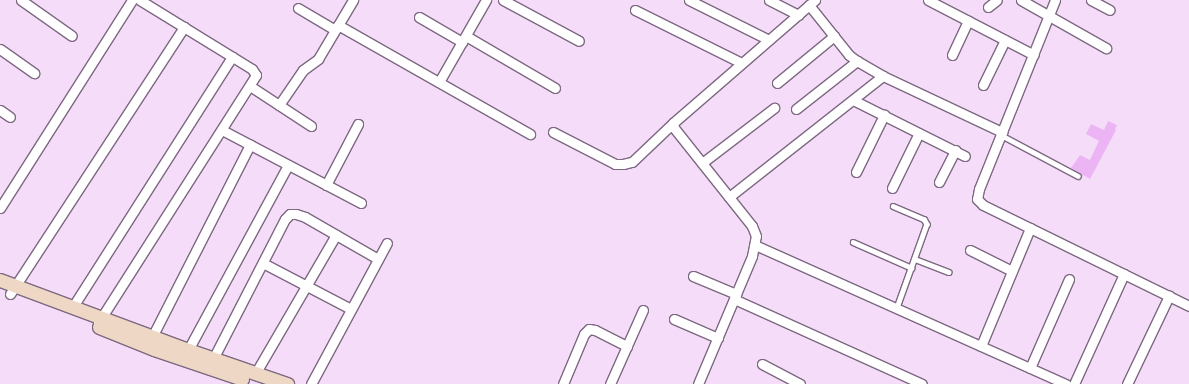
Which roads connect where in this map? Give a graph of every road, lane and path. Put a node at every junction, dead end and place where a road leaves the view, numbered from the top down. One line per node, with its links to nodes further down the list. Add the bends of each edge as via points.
1 (21, 0): 25 (street)
2 (132, 0): 73 (street)
3 (140, 0): 23 (street)
4 (353, 0): 24 (street)
5 (485, 0): 27 (street)
6 (503, 0): 30 (street)
7 (689, 0): 28 (street)
8 (769, 0): 19 (street)
9 (928, 0): 22 (street)
10 (997, 0): 15 (street)
11 (1021, 0): 20 (street)
12 (1055, 0): 20 (street)
13 (1091, 0): 18 (street)
14 (812, 3): 19 (street); 26 (street)
15 (988, 7)
16 (298, 8): 24 (street)
17 (635, 10): 37 (street)
18 (1110, 10)
19 (798, 15): 28 (street)
20 (1049, 16): 31 (street); 34 (street)
21 (419, 17): 27 (street)
22 (968, 21): 29 (street); 33 (street)
23 (184, 27): 35 (street); 91 (street)
24 (337, 28): 40 (street); 46 (street, via 318,60 303,70)
25 (72, 36)
26 (834, 36): 36 (street); 41 (street)
27 (464, 39): 40 (street); 44 (street)
28 (769, 40): 37 (street)
29 (1005, 40): 34 (street); 42 (street)
30 (579, 41)
31 (1106, 48)
32 (0, 49): 38 (street)
33 (952, 55)
34 (1034, 55): 58 (street)
35 (232, 57): 43 (street, via 255,71 256,78); 95 (street)
36 (857, 62): 39 (street); 48 (street)
37 (742, 63): 52 (street)
38 (34, 73)
39 (883, 76): 45 (street); 58 (street)
40 (439, 82): 59 (street)
41 (776, 83)
42 (983, 85)
43 (250, 86): 46 (street); 55 (street)
44 (555, 88)
45 (853, 100): 50 (street); 70 (street)
46 (279, 105): 54 (street)
47 (774, 108): 63 (street)
48 (796, 109)
49 (0, 110): 51 (street)
50 (884, 115): 57 (street); 65 (street)
51 (10, 117)
52 (673, 123): 56 (street, via 632,162 623,164 615,164); 63 (street, via 674,128)
53 (358, 124): 68 (street)
54 (311, 126)
55 (222, 130): 60 (street); 100 (street)
56 (552, 132)
57 (919, 133): 61 (street); 69 (street)
58 (1001, 133): 66 (lane); 74 (street, via 977,199 983,206)
59 (530, 134)
60 (250, 145): 64 (street); 101 (street)
61 (955, 150): 62 (street); 67 (street)
62 (965, 156)
63 (702, 163): 70 (street)
64 (288, 165): 68 (street); 105 (street)
65 (856, 172)
66 (1078, 176)
67 (939, 182)
68 (326, 185): 71 (street)
69 (892, 188)
70 (729, 197): 78 (street, via 752,226 756,236)
71 (361, 202)
72 (894, 206): 81 (lane, via 924,219 927,224)
73 (0, 208)
74 (1030, 228): 84 (street); 86 (street)
75 (336, 235): 80 (street); 82 (street, via 304,217 290,214); 90 (street)
76 (853, 242): 83 (lane)
77 (387, 243): 80 (street)
78 (755, 245): 92 (street); 96 (street)
79 (970, 250): 84 (street)
80 (378, 259): 97 (street)
81 (915, 259): 83 (lane); 85 (lane)
82 (263, 262): 90 (street); 106 (street)
83 (912, 268): 96 (lane)
84 (1012, 271): 104 (street)
85 (949, 272)
86 (1124, 274): 93 (street); 118 (street)
87 (693, 276): 92 (street)
88 (1069, 279): 108 (street)
89 (0, 280): 91 (main road)
90 (307, 286): 97 (street); 109 (street)
91 (8, 290): 95 (main road); 100 (main road)
92 (735, 296): 102 (street); 116 (street)
93 (1169, 296): 94 (street); 119 (street)
94 (1189, 306)
95 (72, 308): 100 (main road)
96 (897, 308): 104 (street)
97 (351, 309): 111 (street)
98 (643, 310): 103 (street)
99 (674, 319): 102 (street)
100 (99, 322): 101 (main road); 109 (main road, via 154,349)
101 (152, 337): 105 (main road)
102 (718, 338): 114 (street)
103 (627, 346): 112 (street, via 589,329 584,334); 113 (street)
104 (981, 346): 108 (street)
105 (188, 350): 106 (main road)
106 (213, 359): 109 (main road)
107 (762, 364): 115 (street)
108 (1030, 368): 117 (street)
109 (256, 379): 110 (main road)
110 (287, 384)
111 (311, 384)
112 (563, 384)
113 (610, 384)
114 (698, 384)
115 (800, 384)
116 (922, 384)
117 (1066, 384)
118 (1074, 384)
119 (1127, 384)

